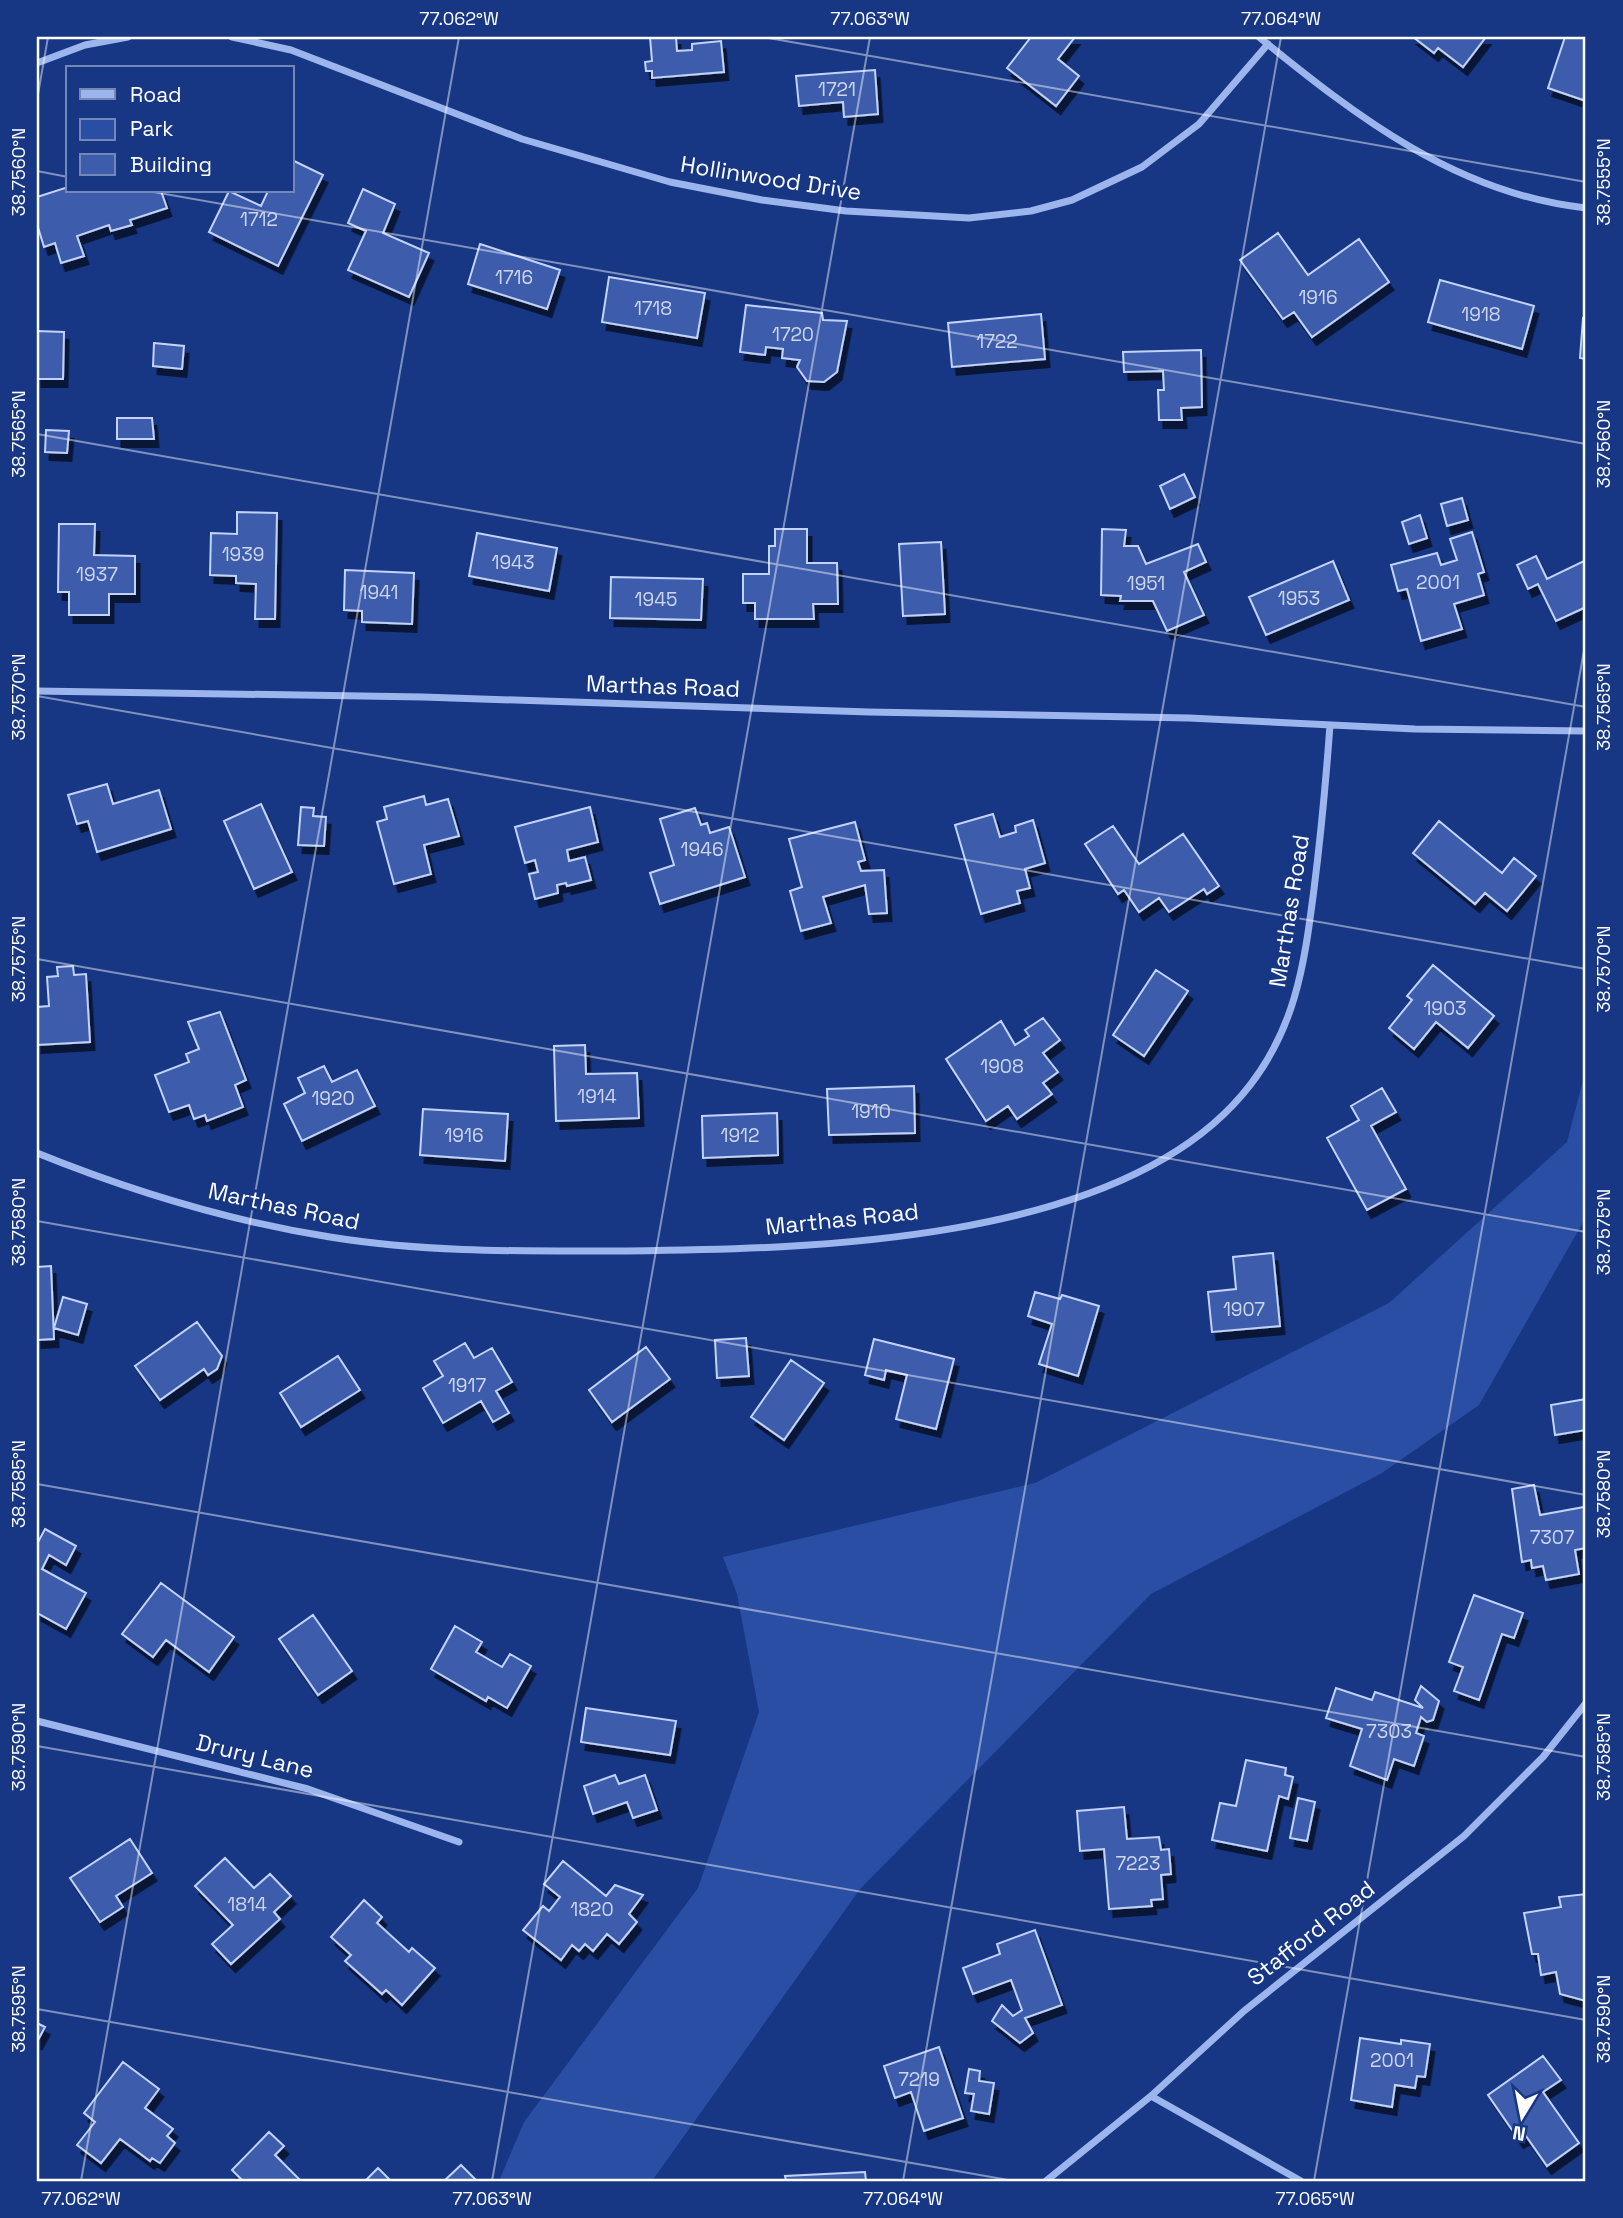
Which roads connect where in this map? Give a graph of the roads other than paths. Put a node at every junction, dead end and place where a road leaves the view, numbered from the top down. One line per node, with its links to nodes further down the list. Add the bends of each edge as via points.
1 (128, 37): 5 (street, via 85,45)
2 (232, 37): 4 (street, Hollinwood Drive, via 291,50 522,139 670,182 846,211 968,218 1031,211 1072,200 1142,167 1199,124)
3 (1259, 37): 4 (street)
4 (1268, 44): 6 (street, via 1392,138 1446,168 1497,189)
5 (37, 63)
6 (1586, 208)
7 (37, 691): 8 (street, Marthas Road, via 423,697)
8 (1330, 725): 9 (street, Marthas Road); 10 (street, Marthas Road, via 1303,971 1275,1045 1242,1095 1191,1143 1136,1174 1070,1199 991,1220 808,1244 470,1252 328,1237 264,1224 177,1202)
9 (1586, 731)
10 (37, 1153)
11 (1586, 1703): 14 (street, Stafford Road, via 1543,1757 1464,1836 1244,2011)
12 (37, 1721): 13 (street, Drury Lane, via 308,1788)
13 (459, 1842)
14 (1151, 2096): 15 (street, Stafford Road); 16 (street)
15 (1046, 2181)
16 (1301, 2181)

